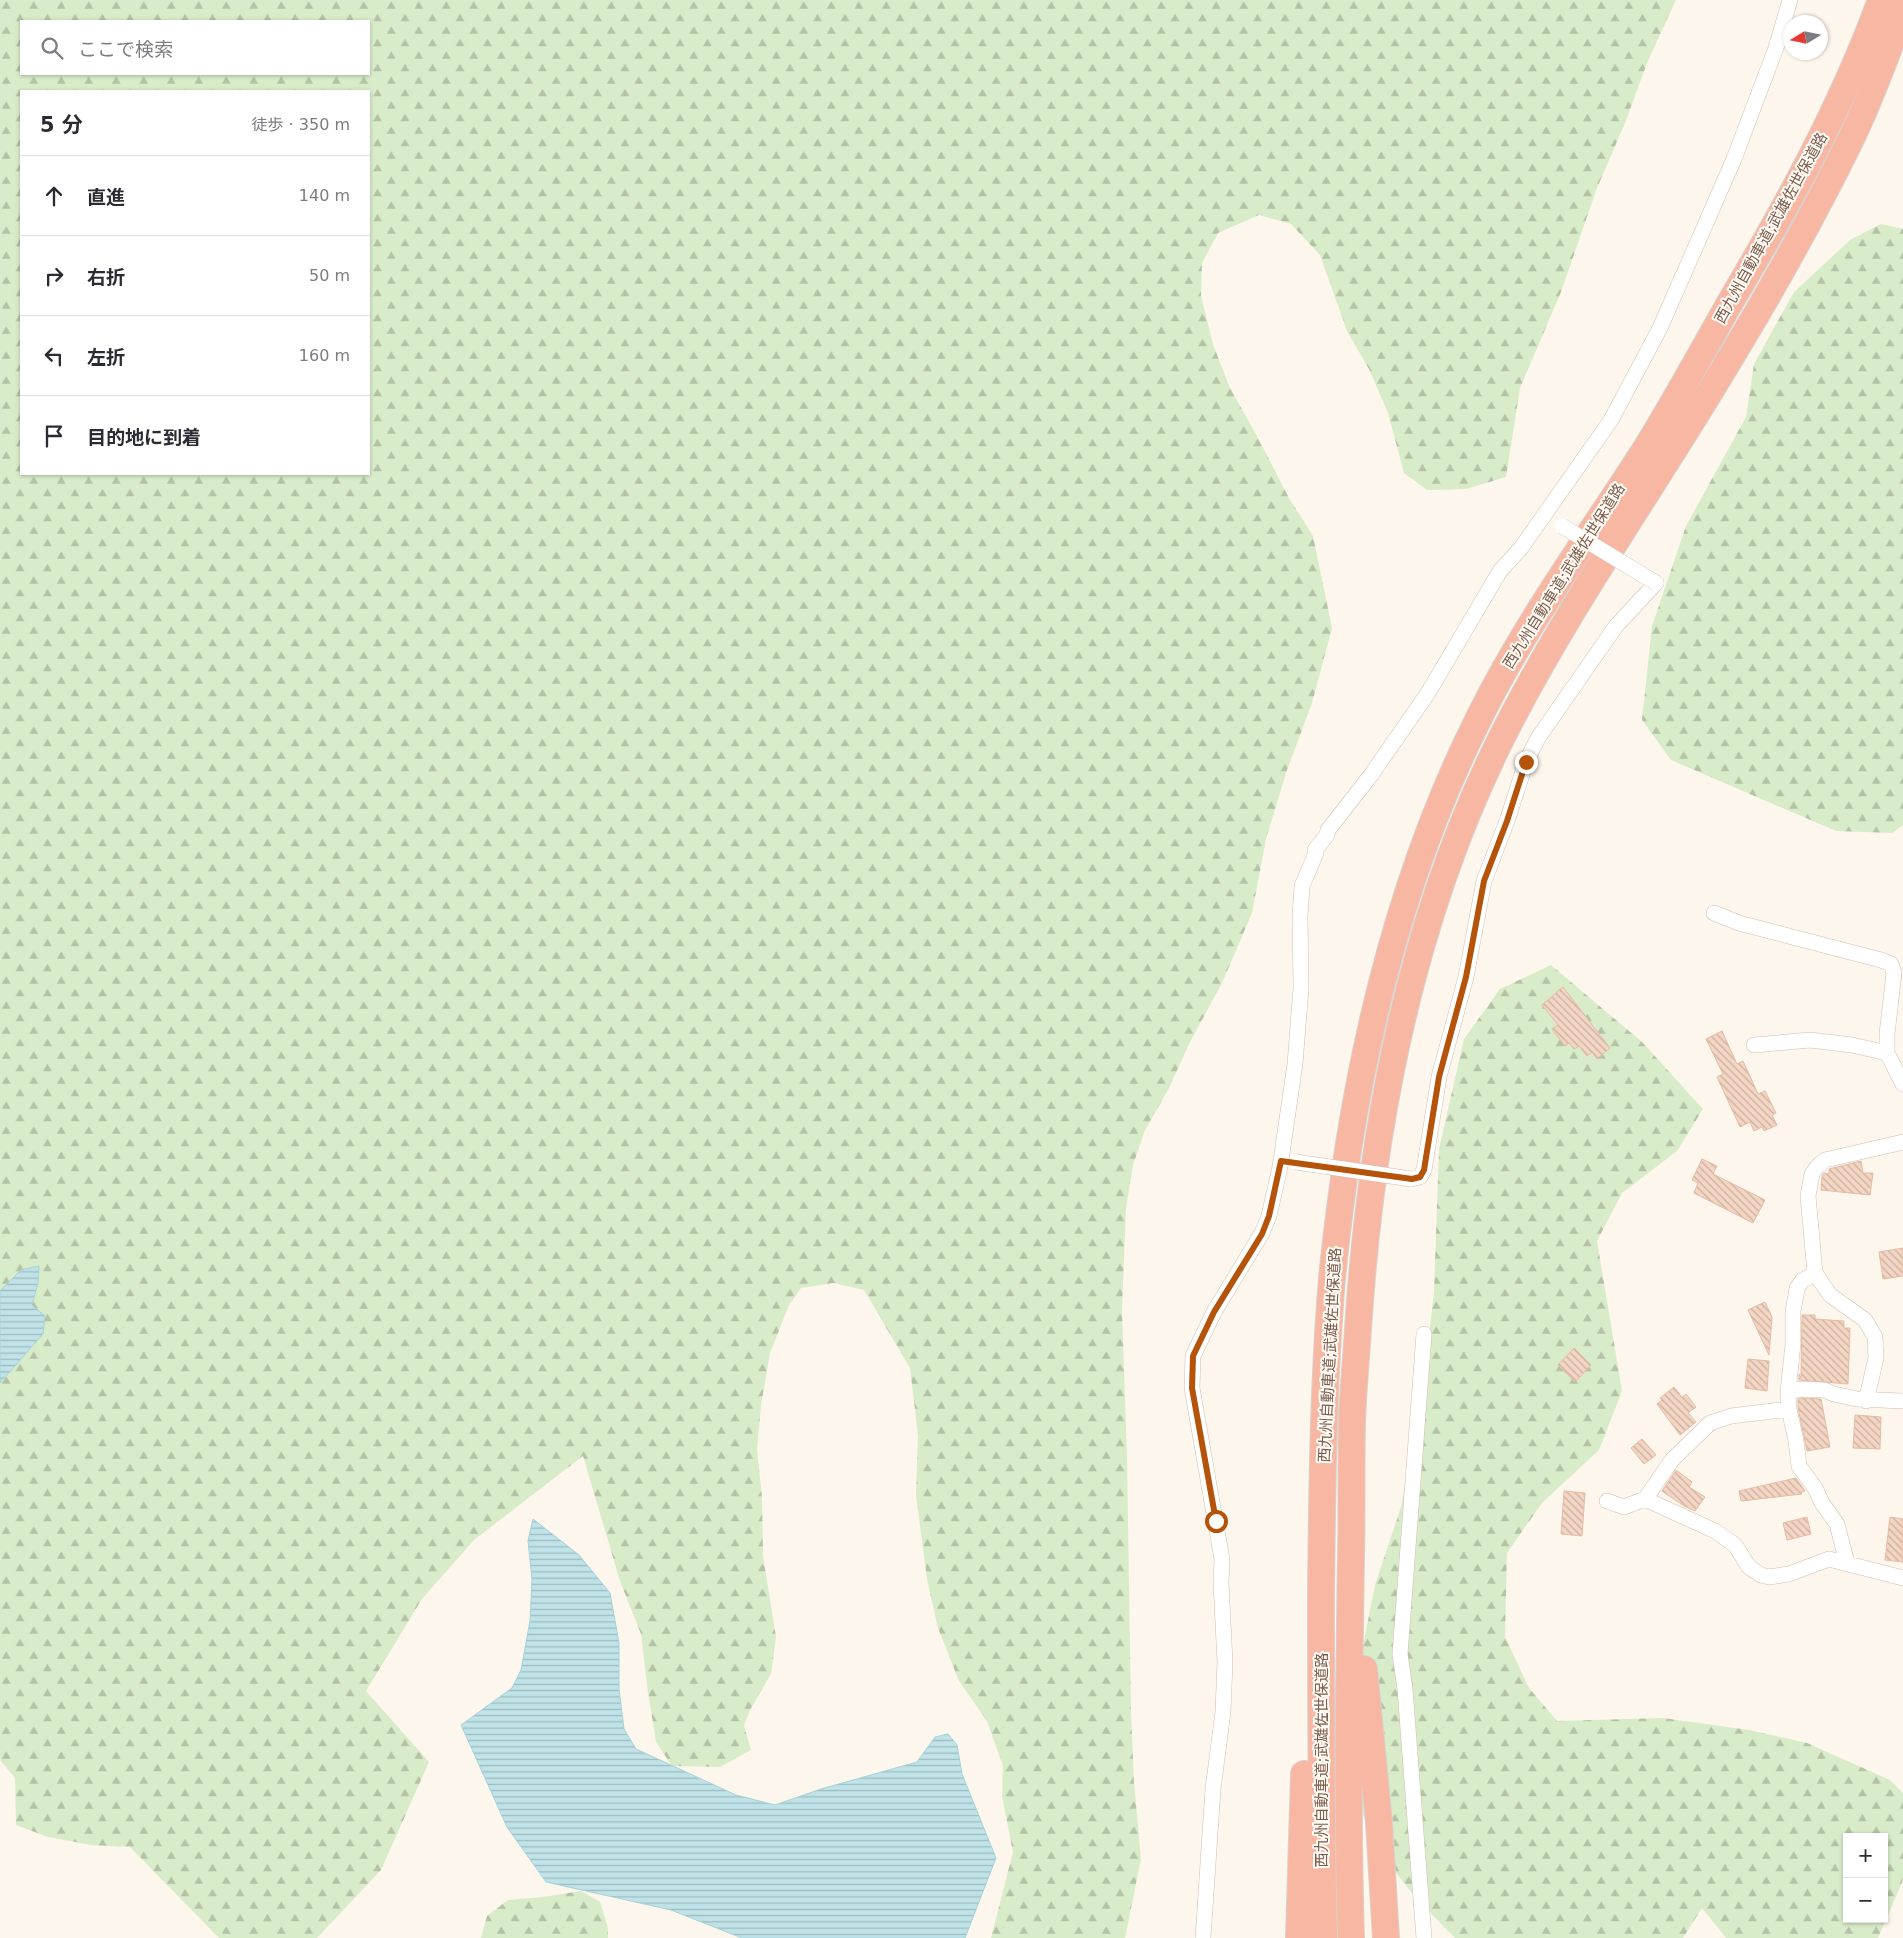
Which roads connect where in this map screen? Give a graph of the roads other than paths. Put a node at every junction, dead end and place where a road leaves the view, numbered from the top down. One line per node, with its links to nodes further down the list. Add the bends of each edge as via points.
1 (1790, 0): 4 (street, via 1776,48 1734,159 1660,328 1611,420)
2 (1881, 0): 20 (highway, 西九州自動車道;武雄佐世保道路, via 1827,126 1777,223 1648,445 1503,672 1442,797 1409,886 1381,986 1358,1088 1341,1197 1330,1301)
3 (1903, 9): 19 (highway, 西九州自動車道;武雄佐世保道路, via 1850,140 1800,237 1733,354 1543,660 1503,736 1469,808 1436,897 1407,994 1385,1095 1368,1202 1352,1418)
4 (1543, 516): 10 (street, via 1500,571 1428,693 1315,850 1302,886 1301,988); 10 (street, bridge, via 1656,583 1616,626 1538,738 1526,762 1484,881 1466,977 1439,1077 1424,1170 1420,1177 1412,1179)
5 (1714, 913): 7 (street, via 1739,923 1891,964 1894,972 1886,1034)
6 (1754, 1045): 7 (street, via 1810,1040)
7 (1887, 1053): 8 (street)
8 (1903, 1084)
9 (1903, 1142): 11 (street, via 1825,1160 1812,1174 1808,1196)
10 (1288, 1162): 23 (street, via 1262,1234 1214,1312 1193,1356 1192,1388 1222,1559 1224,1662 1223,1712)
11 (1816, 1273): 13 (street, via 1797,1288); 14 (street, via 1830,1296 1865,1320 1875,1337 1876,1358)
12 (1424, 1334): 28 (street, via 1400,1654)
13 (1788, 1392): 14 (street, via 1824,1390); 16 (street)
14 (1866, 1401): 15 (street)
15 (1903, 1401)
16 (1789, 1409): 17 (street, via 1731,1416 1710,1423 1672,1460); 21 (street, via 1799,1466 1838,1524)
17 (1644, 1498): 18 (street, via 1624,1507); 21 (street, via 1716,1531 1735,1545 1749,1567 1761,1575 1789,1574 1829,1559)
18 (1607, 1501)
19 (1351, 1541): 26 (highway, 西九州自動車道;武雄佐世保道路); 27 (highway, via 1379,1822)
20 (1322, 1542): 24 (highway, via 1306,1706); 25 (highway, 西九州自動車道;武雄佐世保道路)
21 (1847, 1563): 22 (street)
22 (1903, 1578)
23 (1203, 1938)
24 (1299, 1938)
25 (1324, 1938)
26 (1351, 1938)
27 (1386, 1938)
28 (1424, 1938)

